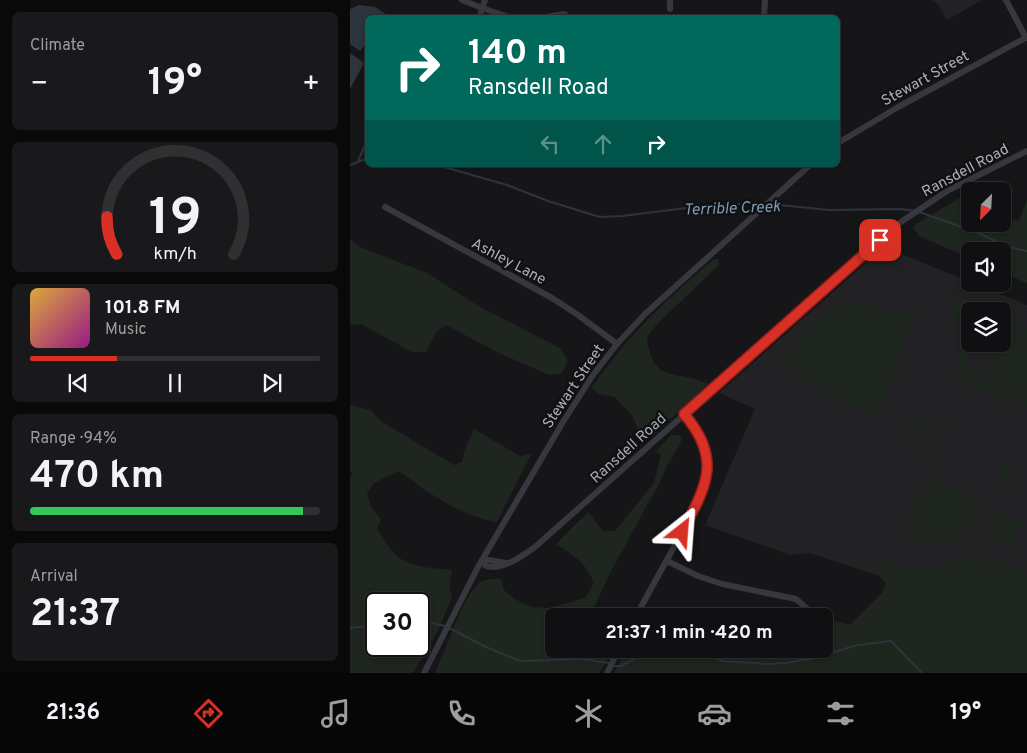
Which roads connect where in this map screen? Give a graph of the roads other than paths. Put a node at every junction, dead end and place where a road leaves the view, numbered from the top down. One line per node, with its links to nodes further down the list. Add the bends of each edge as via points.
1 (462, 0): 6 (street)
2 (485, 0): 6 (street)
3 (670, 0): 7 (street)
4 (765, 0): 12 (street)
5 (1006, 0): 13 (street)
6 (482, 8): 9 (street); 10 (street)
7 (670, 9)
8 (565, 14): 11 (street)
9 (480, 15)
10 (503, 15)
11 (558, 15)
12 (764, 15)
13 (1027, 38): 14 (street, Stewart Street)
14 (840, 142)
15 (1027, 151): 19 (street, Ransdell Road, via 947,191 901,222)
16 (808, 167): 18 (street, Stewart Street, via 666,294)
17 (385, 208): 18 (street, Ashley Lane, via 552,298)
18 (617, 344): 20 (street, Stewart Street, via 563,422)
19 (684, 414): 20 (street, Ransdell Road, via 526,554 506,563); 21 (street, via 703,441 707,475 700,498)
20 (482, 560): 25 (street, Stewart Street)
21 (666, 561): 22 (street); 23 (street, via 722,584 796,599)
22 (640, 608)
23 (807, 608)
24 (614, 658): 26 (street)
25 (424, 673)
26 (607, 673)

